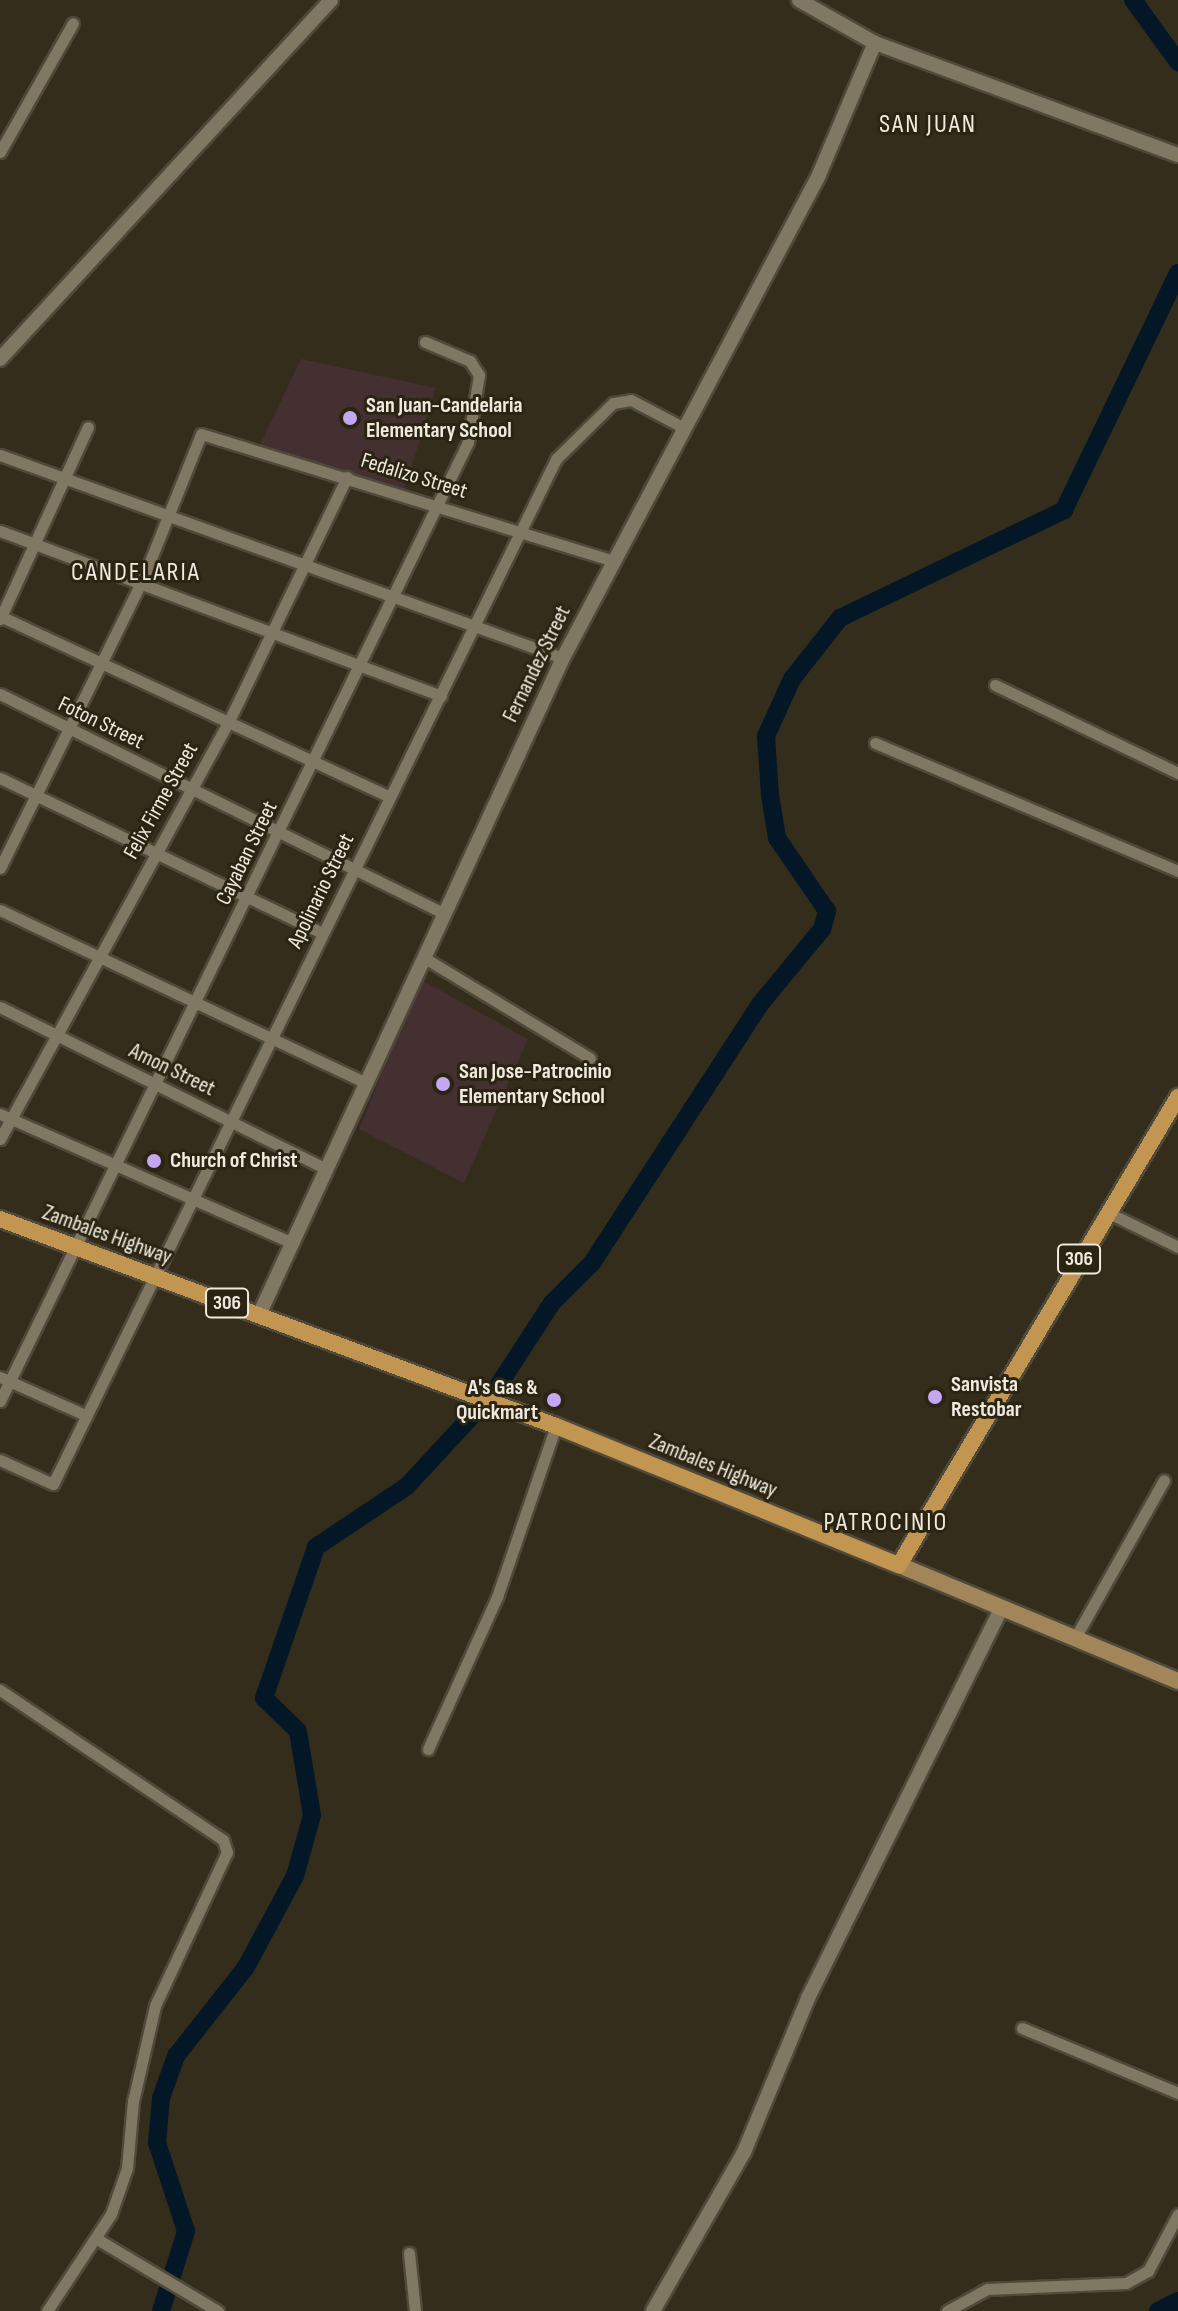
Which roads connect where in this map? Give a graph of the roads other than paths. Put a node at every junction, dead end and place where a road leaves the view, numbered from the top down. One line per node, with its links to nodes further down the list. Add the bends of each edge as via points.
1 (331, 0): 8 (street)
2 (799, 0): 4 (street)
3 (73, 23): 5 (street)
4 (875, 43): 6 (street); 10 (street, Fernandez Street, via 818,177)
5 (0, 152)
6 (1178, 155)
7 (425, 342): 14 (street, Cayaban Street, via 470,361 479,375 476,418)
8 (0, 359)
9 (88, 427): 13 (street)
10 (684, 428): 16 (street, Apolinario Street, via 631,400 613,403 556,459); 19 (street, Fernandez Street)
11 (0, 455): 13 (street)
12 (347, 477): 14 (street, Fedalizo Street); 15 (street, Fedalizo Street, via 201,434); 20 (street, Felix Firme Street)
13 (64, 480): 15 (street); 18 (street)
14 (439, 507): 16 (street, Fedalizo Street); 22 (street, Cayaban Street)
15 (172, 516): 20 (street); 21 (street)
16 (523, 528): 19 (street, Fedalizo Street); 24 (street, Apolinario Street)
17 (0, 531): 18 (street)
18 (35, 544): 21 (street); 23 (street)
19 (614, 561): 26 (street, Fernandez Street)
20 (309, 564): 22 (street); 25 (street, Felix Firme Street)
21 (142, 581): 25 (street); 27 (street)
22 (392, 595): 24 (street); 28 (street, Cayaban Street)
23 (0, 617): 27 (street)
24 (476, 629): 26 (street); 31 (street, Apolinario Street)
25 (276, 631): 28 (street); 32 (street, Felix Firme Street)
26 (563, 658): 48 (street, Fernandez Street)
27 (100, 663): 32 (street); 33 (street)
28 (360, 663): 31 (street); 35 (street, Cayaban Street)
29 (995, 685): 36 (street)
30 (0, 694): 33 (street, Foton Street)
31 (441, 696): 40 (street, Apolinario Street)
32 (229, 721): 35 (street); 38 (street, Felix Firme Street)
33 (68, 729): 38 (street, Foton Street); 39 (street)
34 (875, 743): 45 (street)
35 (314, 761): 40 (street); 41 (street, Cayaban Street)
36 (1178, 773)
37 (0, 778): 39 (street)
38 (191, 789): 41 (street, Foton Street); 42 (street, Felix Firme Street)
39 (36, 796): 42 (street); 43 (street)
40 (390, 797): 44 (street, Apolinario Street)
41 (279, 832): 44 (street, Foton Street); 46 (street, Cayaban Street)
42 (155, 852): 46 (street); 50 (street, Felix Firme Street)
43 (0, 868)
44 (354, 869): 48 (street, Foton Street); 49 (street, Apolinario Street)
45 (1178, 871)
46 (249, 896): 49 (street); 52 (street, Cayaban Street)
47 (0, 910): 50 (street)
48 (443, 913): 51 (street, Fernandez Street)
49 (322, 933): 55 (street, Apolinario Street)
50 (98, 956): 52 (street); 54 (street, Felix Firme Street)
51 (423, 957): 56 (street); 57 (street, Fernandez Street)
52 (197, 1000): 55 (street); 58 (street, Cayaban Street)
53 (0, 1007): 54 (street, Amon Street)
54 (56, 1035): 58 (street, Amon Street); 61 (street, Felix Firme Street)
55 (272, 1036): 57 (street); 62 (street, Apolinario Street)
56 (590, 1058)
57 (366, 1083): 65 (street, Fernandez Street)
58 (154, 1084): 62 (street, Amon Street); 64 (street, Cayaban Street)
59 (1178, 1097): 67 (main road, 306)
60 (0, 1114): 61 (street)
61 (12, 1119): 63 (street, Felix Firme Street); 64 (street)
62 (229, 1121): 65 (street, Amon Street); 66 (street, Apolinario Street)
63 (0, 1139)
64 (115, 1164): 66 (street); 70 (street, Cayaban Street)
65 (326, 1169): 69 (street, Fernandez Street)
66 (191, 1198): 69 (street); 72 (street, Apolinario Street)
67 (1107, 1212): 71 (street); 80 (main road, 306)
68 (0, 1219): 70 (main road, Zambales Highway / 306)
69 (293, 1243): 73 (street, Fernandez Street)
70 (74, 1247): 72 (main road, Zambales Highway / 306); 74 (street, Cayaban Street)
71 (1178, 1247)
72 (153, 1276): 73 (main road, Zambales Highway / 306); 76 (street, Apolinario Street)
73 (259, 1315): 77 (main road, Zambales Highway / 306)
74 (5, 1379): 75 (street, Cayaban Street); 76 (street)
75 (0, 1401)
76 (87, 1416): 78 (street, Apolinario Street, via 53,1484)
77 (556, 1426): 80 (main road, Zambales Highway / 306); 85 (street, via 497,1597)
78 (0, 1460)
79 (1164, 1480): 82 (street)
80 (899, 1565): 81 (main road)
81 (1002, 1608): 82 (main road); 94 (street, via 808,1998 744,2152)
82 (1075, 1638): 83 (main road)
83 (1178, 1681)
84 (0, 1690): 89 (street, via 223,1840 227,1852 155,2006 133,2101 127,2168)
85 (428, 1749)
86 (1022, 2028): 87 (street)
87 (1178, 2093)
88 (1178, 2214): 95 (street, via 1148,2271 1126,2283 987,2289)
89 (97, 2239): 91 (street); 92 (street, via 147,2275)
90 (409, 2253): 93 (street)
91 (47, 2311)
92 (218, 2311)
93 (415, 2311)
94 (653, 2311)
95 (947, 2311)

